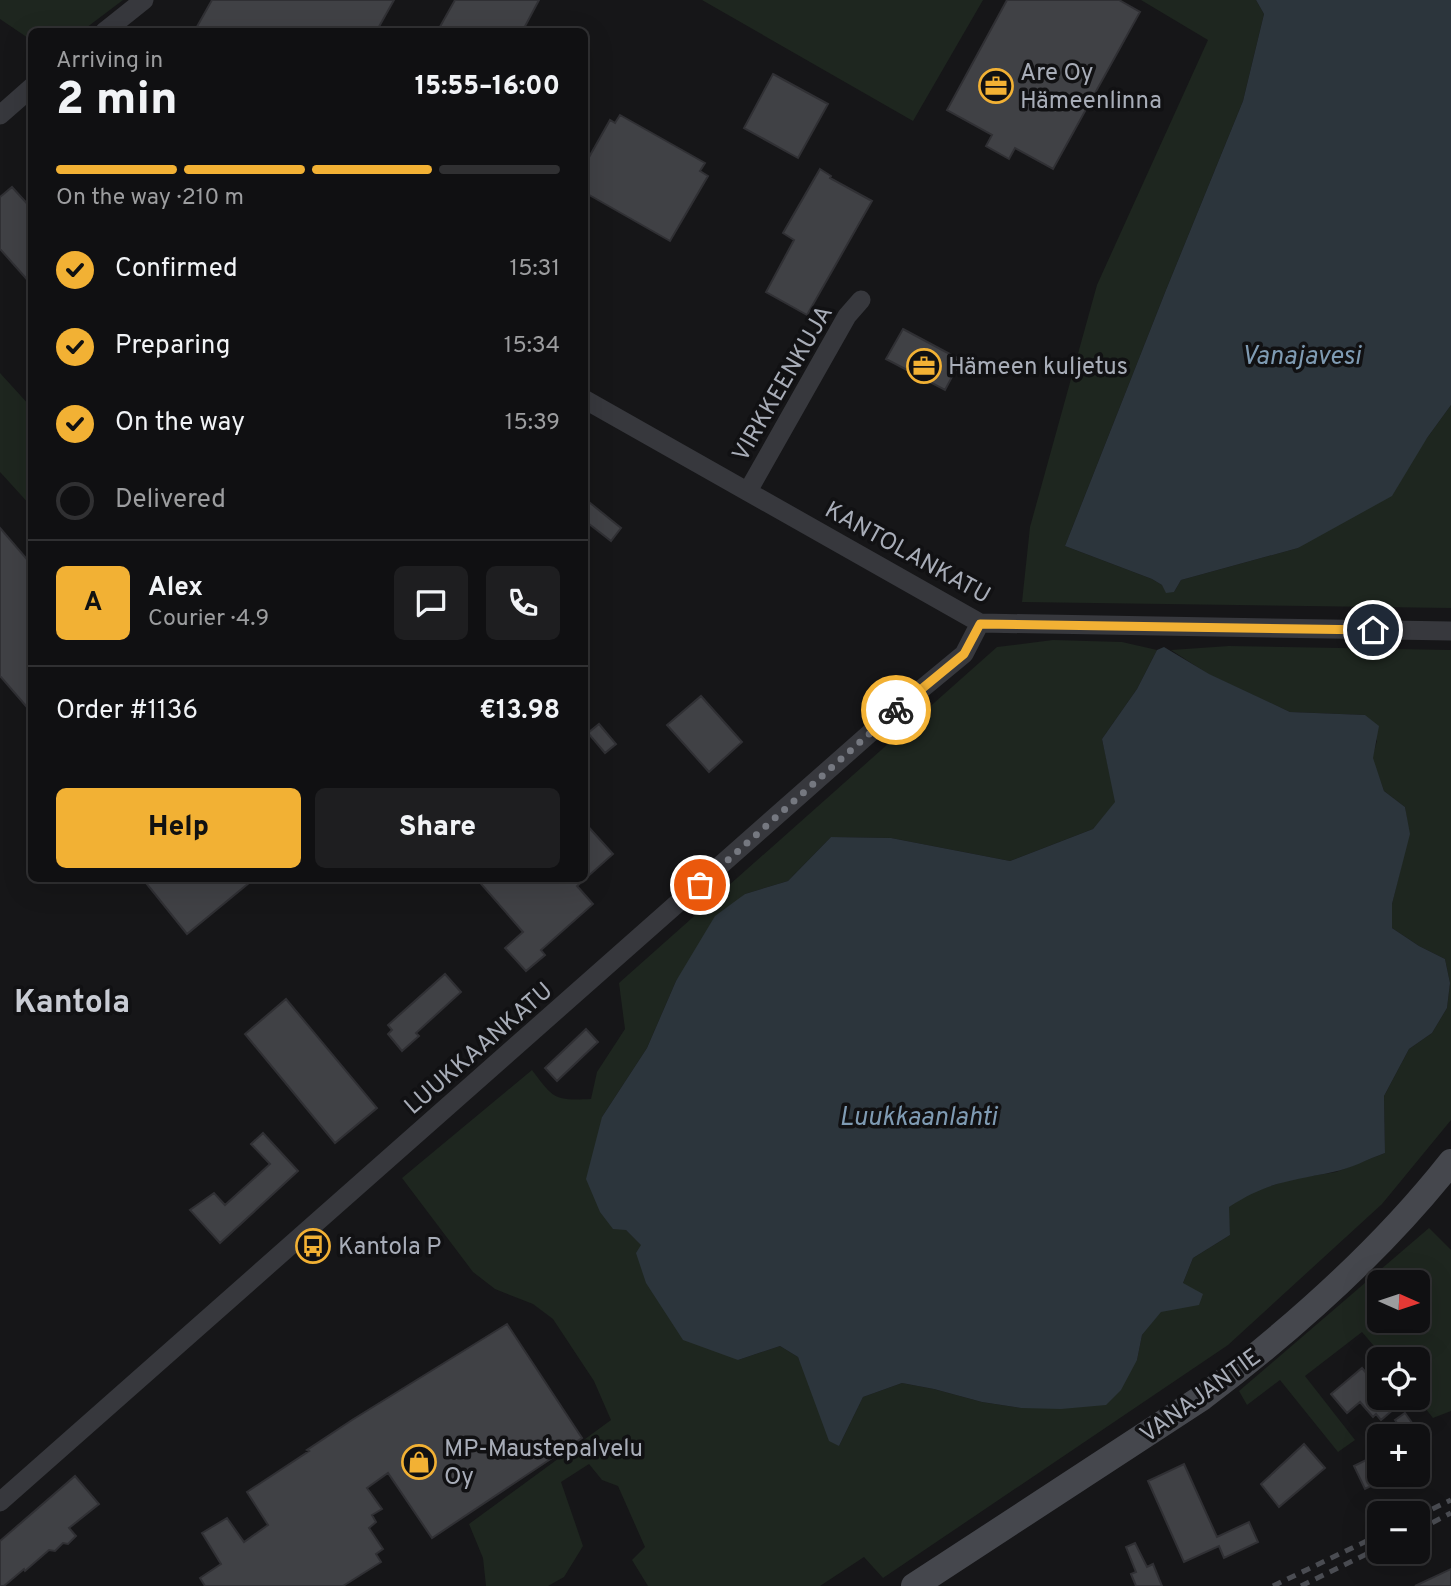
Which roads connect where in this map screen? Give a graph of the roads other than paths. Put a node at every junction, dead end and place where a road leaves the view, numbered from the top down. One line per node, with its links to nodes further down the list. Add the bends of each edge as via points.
1 (144, 0): 2 (street)
2 (109, 28)
3 (28, 92): 4 (street)
4 (0, 115)
5 (860, 300): 7 (street, VIRKKEENKUJA)
6 (588, 401): 7 (street, KANTOLANKATU)
7 (748, 491): 8 (street, KANTOLANKATU)
8 (980, 624): 9 (street, KANTOLANKATU); 11 (street, LUUKKAANKATU, via 964,654)
9 (1451, 631)
10 (1451, 1162): 12 (street, VANAJANTIE, via 1424,1196 1321,1301 1234,1374)
11 (0, 1502)
12 (914, 1586)

